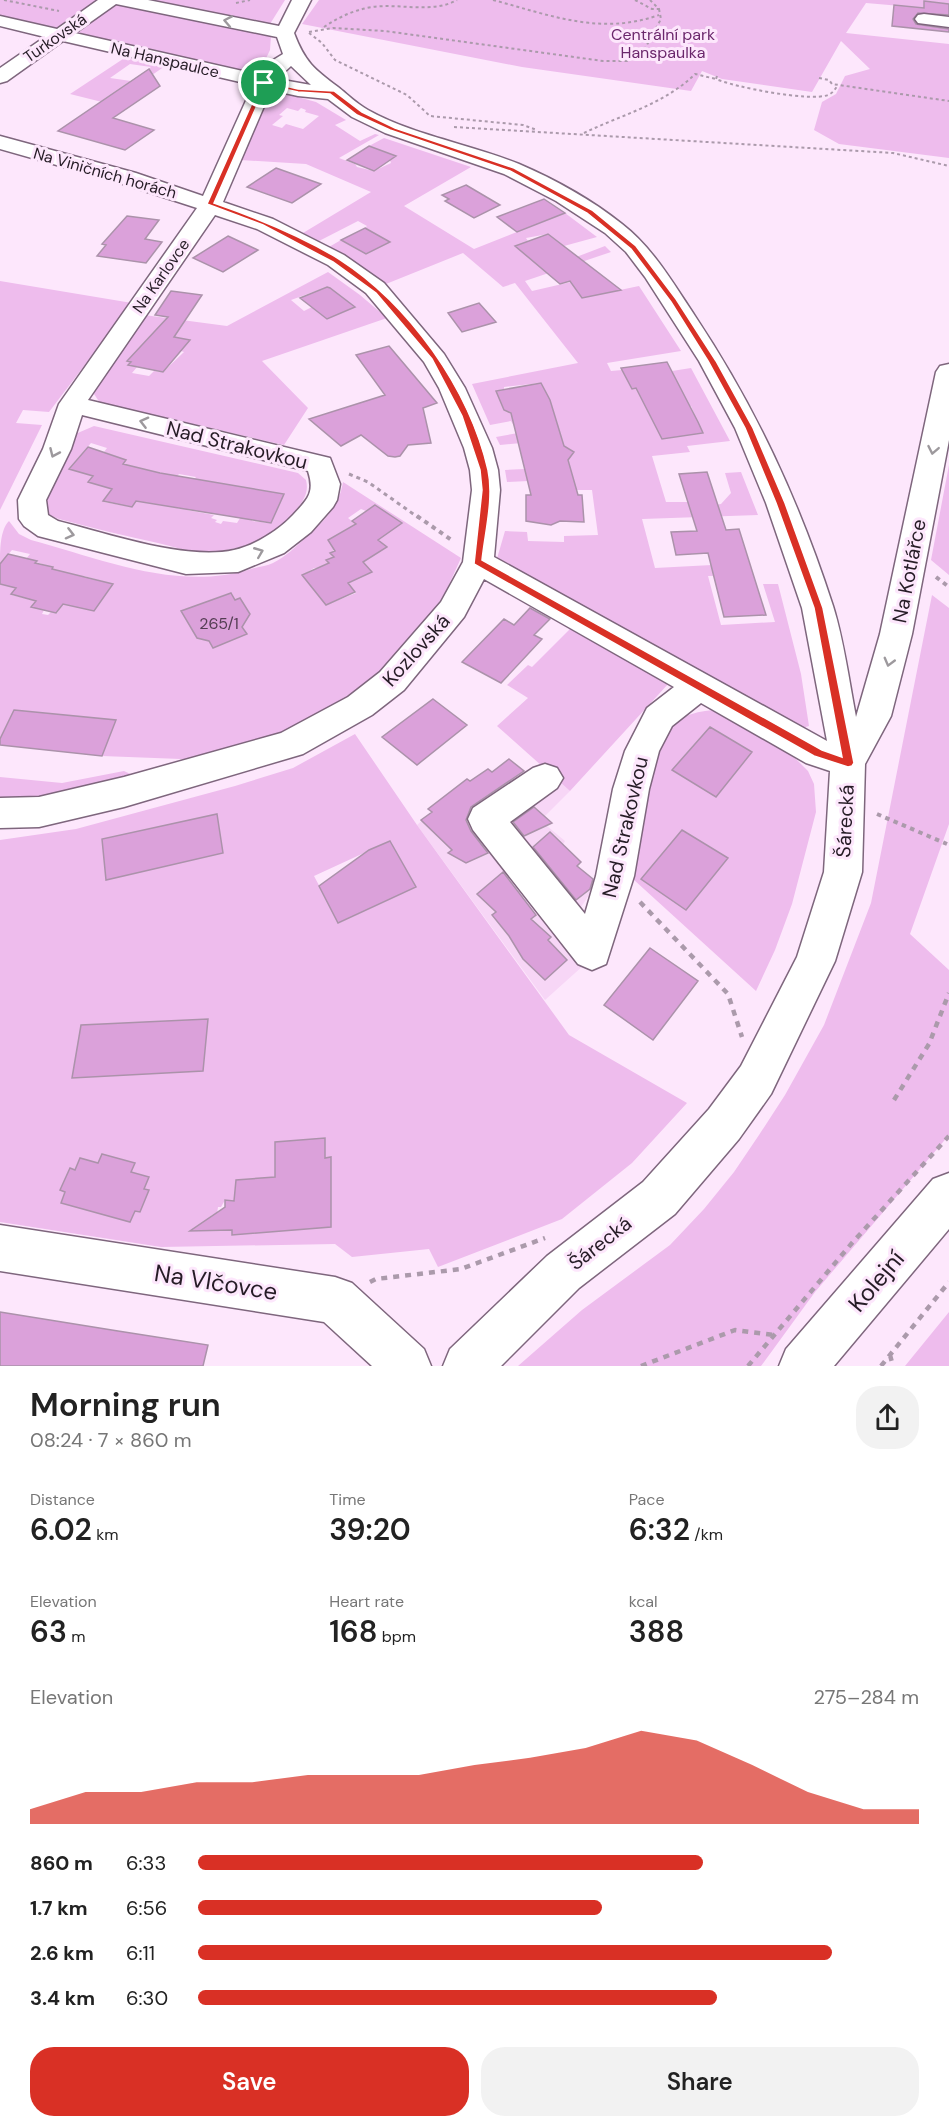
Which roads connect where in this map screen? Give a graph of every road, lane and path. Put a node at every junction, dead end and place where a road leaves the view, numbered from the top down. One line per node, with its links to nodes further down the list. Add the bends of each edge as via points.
1 (4, 0): 10 (path)
2 (110, 0): 18 (street, Turkovská)
3 (121, 0): 17 (street, one-way to 3)
4 (302, 0): 17 (street)
5 (457, 0): 15 (path, via 446,6 373,7 343,15)
6 (493, 0): 11 (path, via 589,23 645,22)
7 (635, 0): 9 (path)
8 (650, 0): 9 (path)
9 (659, 9): 11 (path)
10 (68, 13)
11 (659, 15): 15 (path, via 661,19 642,54 627,61 584,59 385,31)
12 (924, 20): 14 (street)
13 (0, 21): 18 (street, Na Hanspaulce)
14 (949, 22)
15 (318, 30): 16 (path)
16 (308, 32): 17 (path); 31 (path, via 335,60 407,95 430,116 523,125)
17 (293, 33): 19 (street, Šárecká)
18 (60, 34): 20 (street, Turkovská); 22 (street, Na Hanspaulce)
19 (293, 56): 22 (street, Na Karlovce, via 277,66); 25 (street, Šárecká)
20 (0, 77)
21 (819, 78): 23 (path)
22 (264, 83): 25 (street, Na Hanspaulce); 35 (street, Na Karlovce)
23 (838, 85): 24 (path); 32 (path, via 826,96 813,97 731,86 716,77 694,74 665,96)
24 (886, 92): 26 (path); 27 (path)
25 (332, 93): 43 (street, Šárecká, via 359,113 393,129 512,169 564,195 613,228 655,273 744,418 781,503 818,608)
26 (885, 97)
27 (931, 98): 28 (path); 29 (path)
28 (949, 101)
29 (930, 103)
30 (449, 126): 31 (path)
31 (540, 132): 32 (path)
32 (584, 134): 34 (path, via 893,153)
33 (0, 142): 35 (street, Na Viničních horách)
34 (949, 166)
35 (211, 204): 37 (street, Na Karlovce); 41 (street, Kozlovská, via 265,224 336,260 378,292 435,359 466,416 484,470 486,490)
36 (949, 372): 43 (street, Na Kotlářce, one-way to 43, via 897,634 874,716)
37 (72, 404): 39 (street, Na Karlovce, one-way to 39, via 57,449); 39 (street, Nad Strakovkou, one-way to 37, via 34,519 48,529 186,564 238,561 273,546 302,525 323,500 326,484 320,465)
38 (368, 482): 40 (path)
39 (32, 500)
40 (446, 535)
41 (478, 562): 42 (street); 46 (street, Kozlovská, via 453,609 392,681 360,706 291,744 124,792 39,812)
42 (698, 687): 43 (street, via 818,753); 48 (street, Nad Strakovkou, via 663,712 650,731 631,789)
43 (848, 763): 61 (street, Šárecká, via 843,872 815,961 756,1080 724,1124 659,1198 563,1272)
44 (545, 778): 48 (street, Nad Strakovkou, via 486,819 592,952)
45 (871, 812): 47 (path)
46 (0, 813)
47 (947, 844)
48 (615, 876): 50 (path, via 728,994)
49 (949, 993): 51 (path, via 929,1044)
50 (745, 1046)
51 (894, 1100)
52 (949, 1136): 59 (path, via 852,1243)
53 (949, 1195): 59 (street, Kolejní)
54 (555, 1235): 57 (path, via 461,1269 376,1279)
55 (16, 1251): 57 (street, Na Vlčovce)
56 (949, 1282): 58 (path)
57 (334, 1300): 60 (street)
58 (890, 1354): 64 (path); 65 (path)
59 (800, 1357): 62 (path, via 735,1330); 63 (path)
60 (407, 1366)
61 (467, 1366)
62 (641, 1366)
63 (748, 1366)
64 (881, 1366)
65 (893, 1366)

